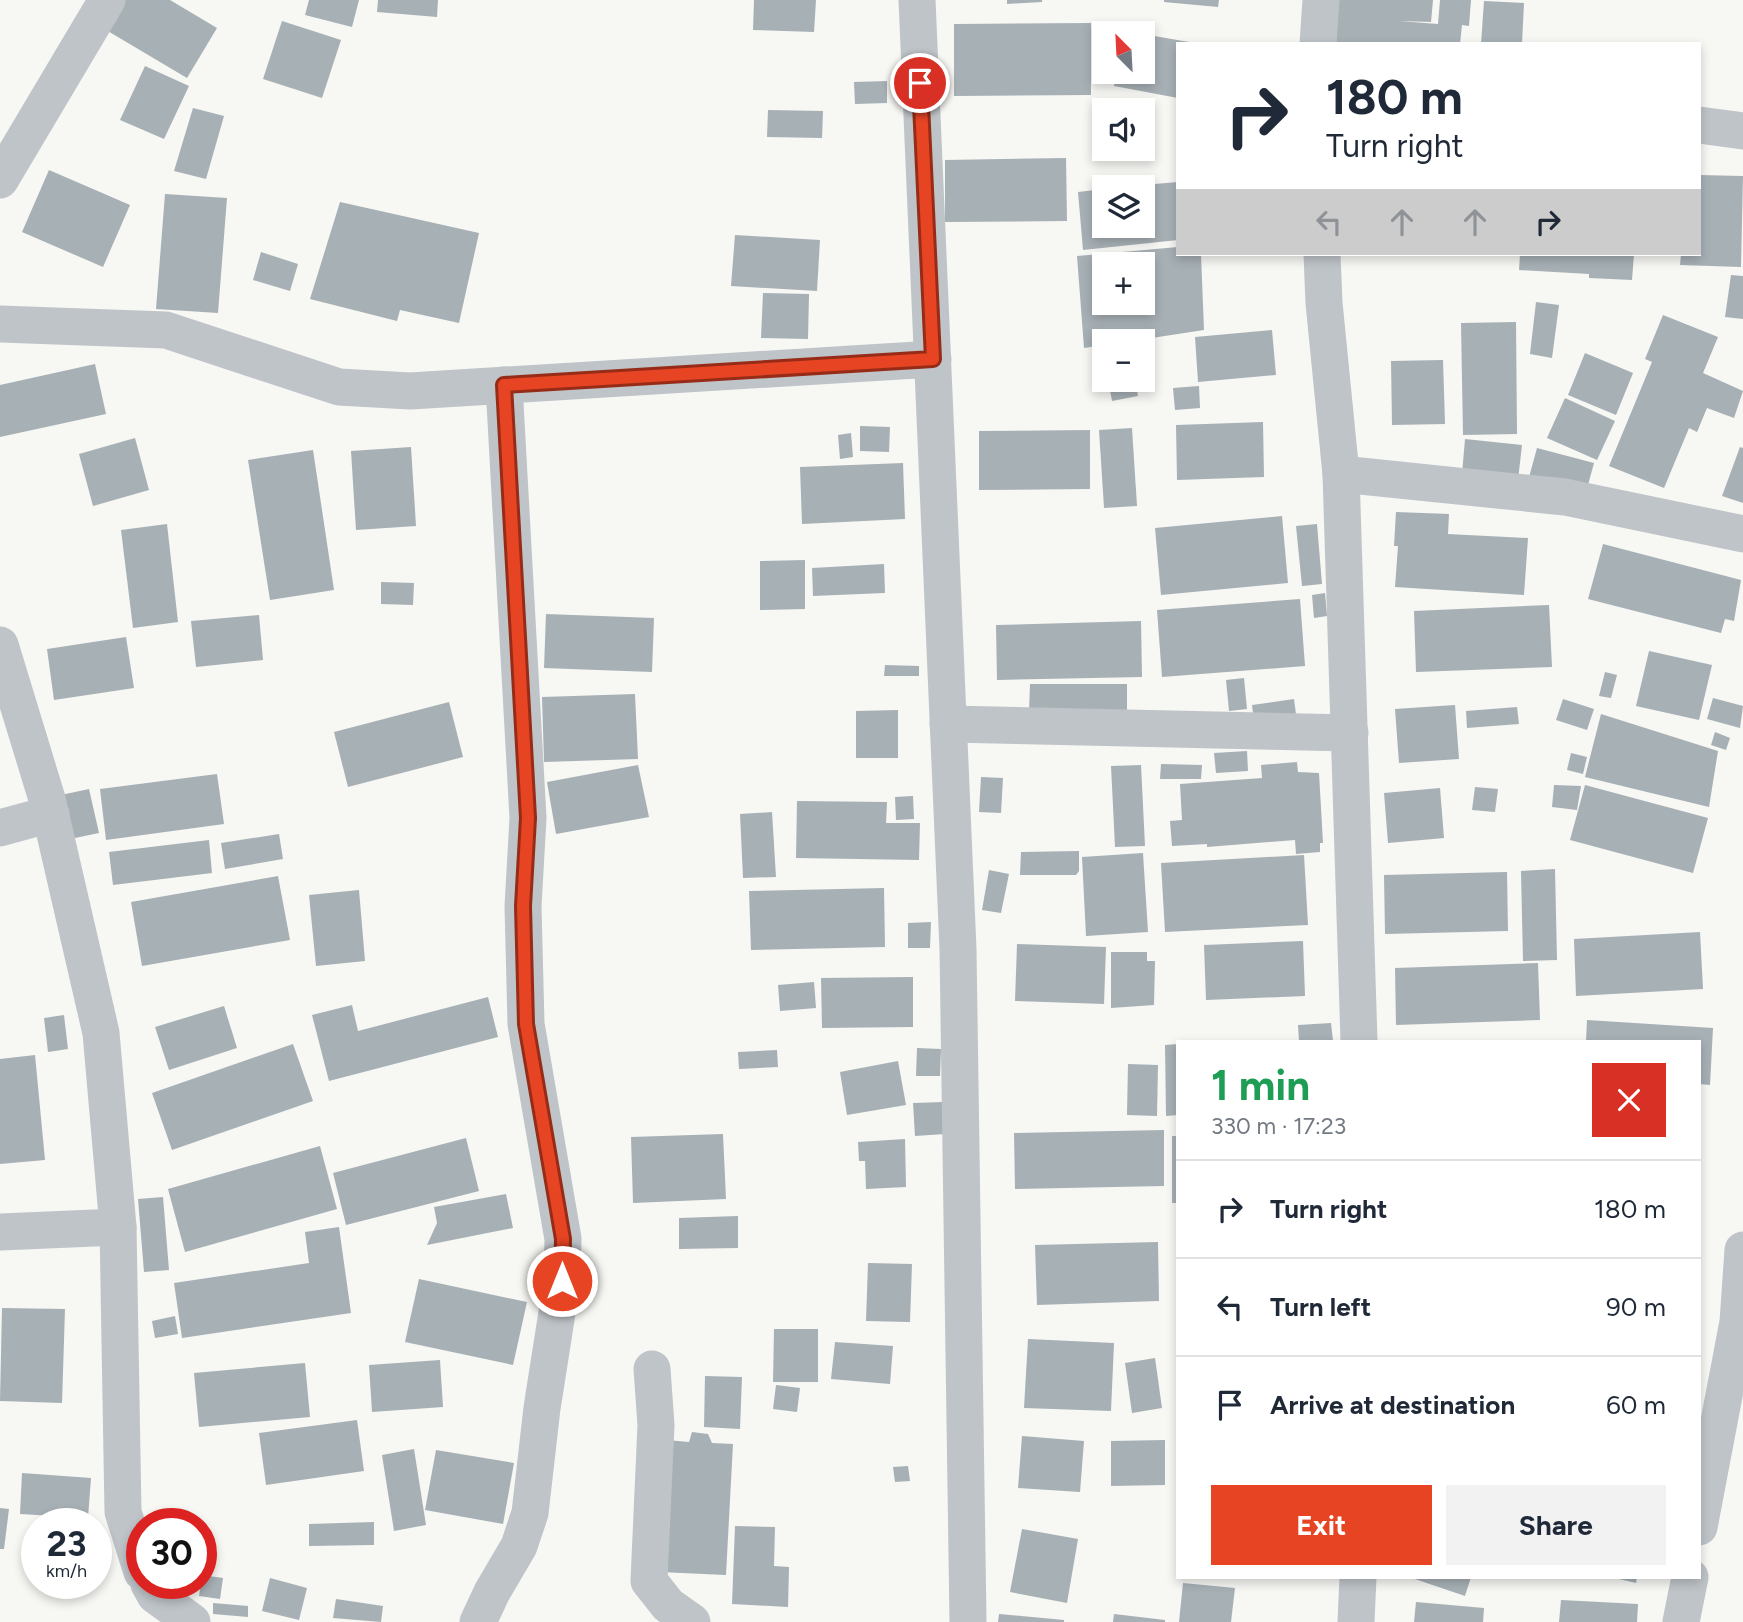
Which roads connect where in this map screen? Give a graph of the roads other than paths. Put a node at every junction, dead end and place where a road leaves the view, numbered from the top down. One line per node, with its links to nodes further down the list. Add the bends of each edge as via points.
1 (107, 0): 7 (street)
2 (917, 0): 10 (street)
3 (1321, 0): 4 (street)
4 (1318, 42)
5 (1701, 125): 6 (street)
6 (1743, 131)
7 (0, 180)
8 (1322, 256): 12 (street)
9 (0, 324): 11 (street, via 166,330 339,387 410,391)
10 (933, 359): 11 (street); 15 (street)
11 (504, 385): 30 (street, via 528,818 523,906 526,1024 563,1239 562,1281 530,1513 519,1546)
12 (1341, 474): 13 (street, via 1565,497); 16 (street)
13 (1743, 534)
14 (0, 645): 17 (street)
15 (948, 724): 16 (street); 32 (street, via 958,949)
16 (1350, 733): 19 (street)
17 (51, 814): 18 (street); 20 (street, via 101,1033)
18 (0, 828)
19 (1359, 1040)
20 (118, 1227): 21 (street); 25 (street)
21 (0, 1232)
22 (1743, 1250): 24 (street, via 1738,1322)
23 (652, 1369): 31 (street, via 656,1425 649,1581 668,1605)
24 (1701, 1516)
25 (126, 1521)
26 (1358, 1579): 33 (street)
27 (1690, 1579): 34 (street)
28 (159, 1599): 29 (street)
29 (192, 1622)
30 (478, 1622)
31 (692, 1622)
32 (968, 1622)
33 (1356, 1622)
34 (1681, 1622)

